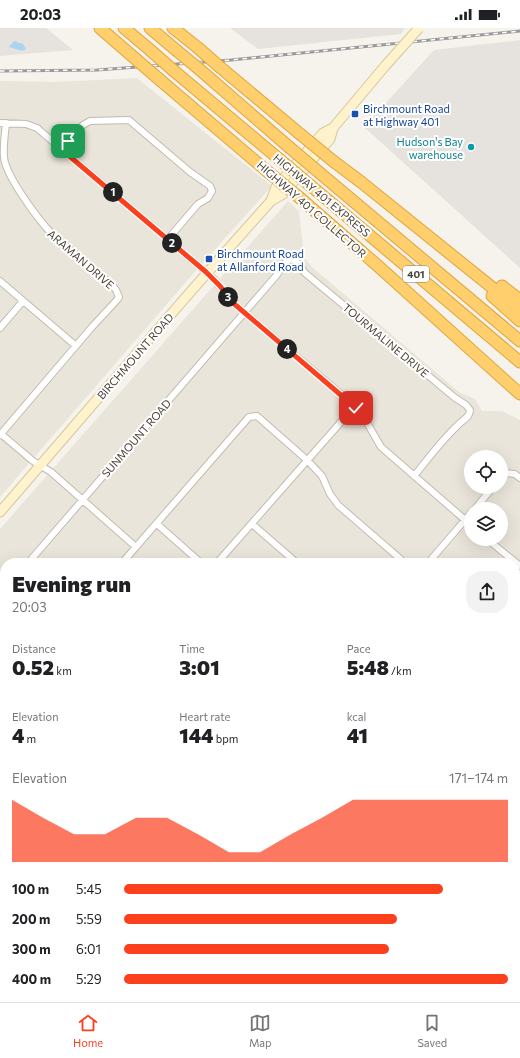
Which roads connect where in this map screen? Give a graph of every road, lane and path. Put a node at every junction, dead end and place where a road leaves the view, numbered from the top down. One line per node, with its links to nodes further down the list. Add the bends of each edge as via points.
1 (100, 28): 21 (highway, HIGHWAY 401 COLLECTOR / 401, bridge, via 300,198)
2 (124, 28): 20 (highway, HIGHWAY 401 EXPRESS / 401, bridge)
3 (150, 28): 18 (highway, HIGHWAY 401 EXPRESS / 401, bridge)
4 (174, 28): 8 (highway, bridge)
5 (418, 28): 10 (main road, BIRCHMOUNT ROAD, bridge, via 333,128 326,145 283,194 271,201)
6 (3, 123): 7 (street, via 34,126); 19 (street, ARAMAN DRIVE, via 6,165 14,182 42,224 118,293 117,300)
7 (61, 149): 9 (street); 9 (street, via 87,122 129,120 210,186 211,194 198,204)
8 (361, 182): 12 (highway); 14 (highway); 16 (highway)
9 (168, 239): 10 (street)
10 (206, 272): 15 (street); 25 (main road, BIRCHMOUNT ROAD)
11 (0, 280): 13 (street)
12 (520, 300)
13 (23, 301): 17 (street); 19 (street)
14 (520, 310)
15 (244, 313): 22 (street); 27 (street, TOURMALINE DRIVE, via 287,261 294,260 306,273 454,397 466,404 470,410 468,415); 30 (street, SUNMOUNT ROAD)
16 (520, 321)
17 (0, 328)
18 (520, 341)
19 (76, 346): 23 (street, ARAMAN DRIVE)
20 (520, 362)
21 (520, 394)
22 (355, 406): 24 (street); 27 (street, via 381,447)
23 (0, 434): 25 (street)
24 (307, 460): 35 (street, via 257,416 249,417); 36 (street); 44 (street, via 322,476 338,505)
25 (40, 466): 30 (street, via 51,472); 32 (main road, BIRCHMOUNT ROAD)
26 (508, 473): 28 (street)
27 (414, 476): 33 (street)
28 (520, 478)
29 (487, 494): 31 (street)
30 (82, 500): 38 (street); 39 (street, SUNMOUNT ROAD)
31 (480, 502)
32 (0, 512)
33 (464, 519)
34 (464, 521): 45 (street)
35 (157, 524): 38 (street); 41 (street)
36 (252, 524): 42 (street); 43 (street)
37 (496, 546): 46 (street)
38 (136, 547): 40 (street)
39 (32, 558)
40 (126, 558)
41 (195, 558)
42 (221, 558)
43 (291, 558)
44 (399, 558)
45 (432, 558)
46 (511, 558)

